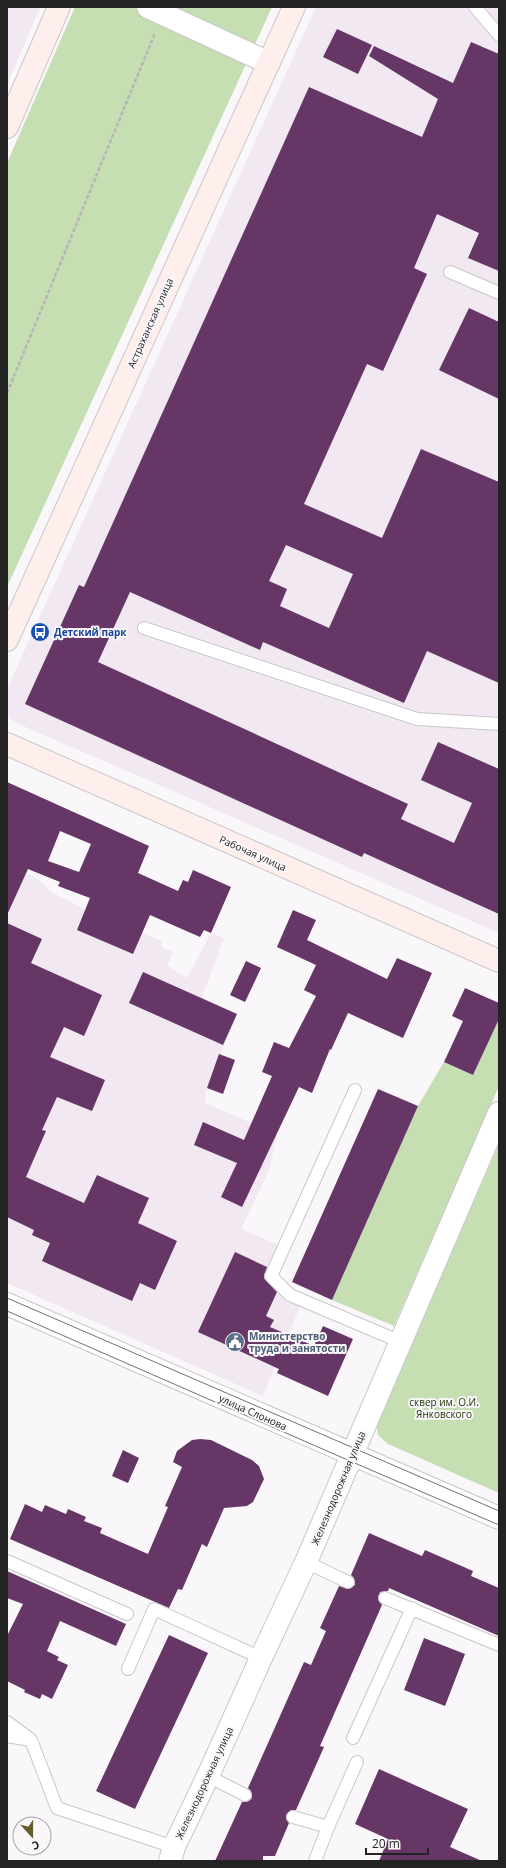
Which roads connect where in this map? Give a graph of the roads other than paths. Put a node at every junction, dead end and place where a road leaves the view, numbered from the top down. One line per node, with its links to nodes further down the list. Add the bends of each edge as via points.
1 (59, 7): 7 (main road)
2 (294, 7): 6 (main road, Астраханская улица)
3 (475, 7): 5 (lane)
4 (156, 10): 6 (street)
5 (499, 35)
6 (268, 63): 11 (main road, Астраханская улица)
7 (7, 127)
8 (450, 272): 9 (lane)
9 (499, 293)
10 (144, 628): 12 (lane, via 417,719)
11 (7, 640)
12 (499, 724)
13 (7, 744): 14 (main road, Рабочая улица)
14 (499, 961)
15 (355, 1090): 18 (lane, via 271,1276 290,1296)
16 (499, 1113): 18 (street, Железнодорожная улица)
17 (7, 1304): 19 (street, улица Слонова)
18 (401, 1342): 19 (street, Железнодорожная улица)
19 (352, 1456): 20 (street, улица Слонова); 22 (street, Железнодорожная улица)
20 (499, 1518)
21 (7, 1561): 26 (lane)
22 (306, 1562): 23 (lane); 28 (street, Железнодорожная улица)
23 (348, 1582)
24 (385, 1598): 25 (lane)
25 (412, 1608): 27 (lane); 32 (lane)
26 (126, 1614)
27 (499, 1645)
28 (261, 1658): 29 (lane, via 154,1609); 35 (street, Железнодорожная улица)
29 (128, 1668)
30 (7, 1722): 33 (lane)
31 (7, 1736): 33 (lane)
32 (354, 1738)
33 (30, 1740): 39 (lane, via 57,1808)
34 (357, 1762): 38 (lane)
35 (208, 1776): 36 (lane); 39 (street, Железнодорожная улица)
36 (245, 1795)
37 (292, 1816): 38 (lane)
38 (328, 1827): 40 (lane)
39 (172, 1854)
40 (315, 1861)

